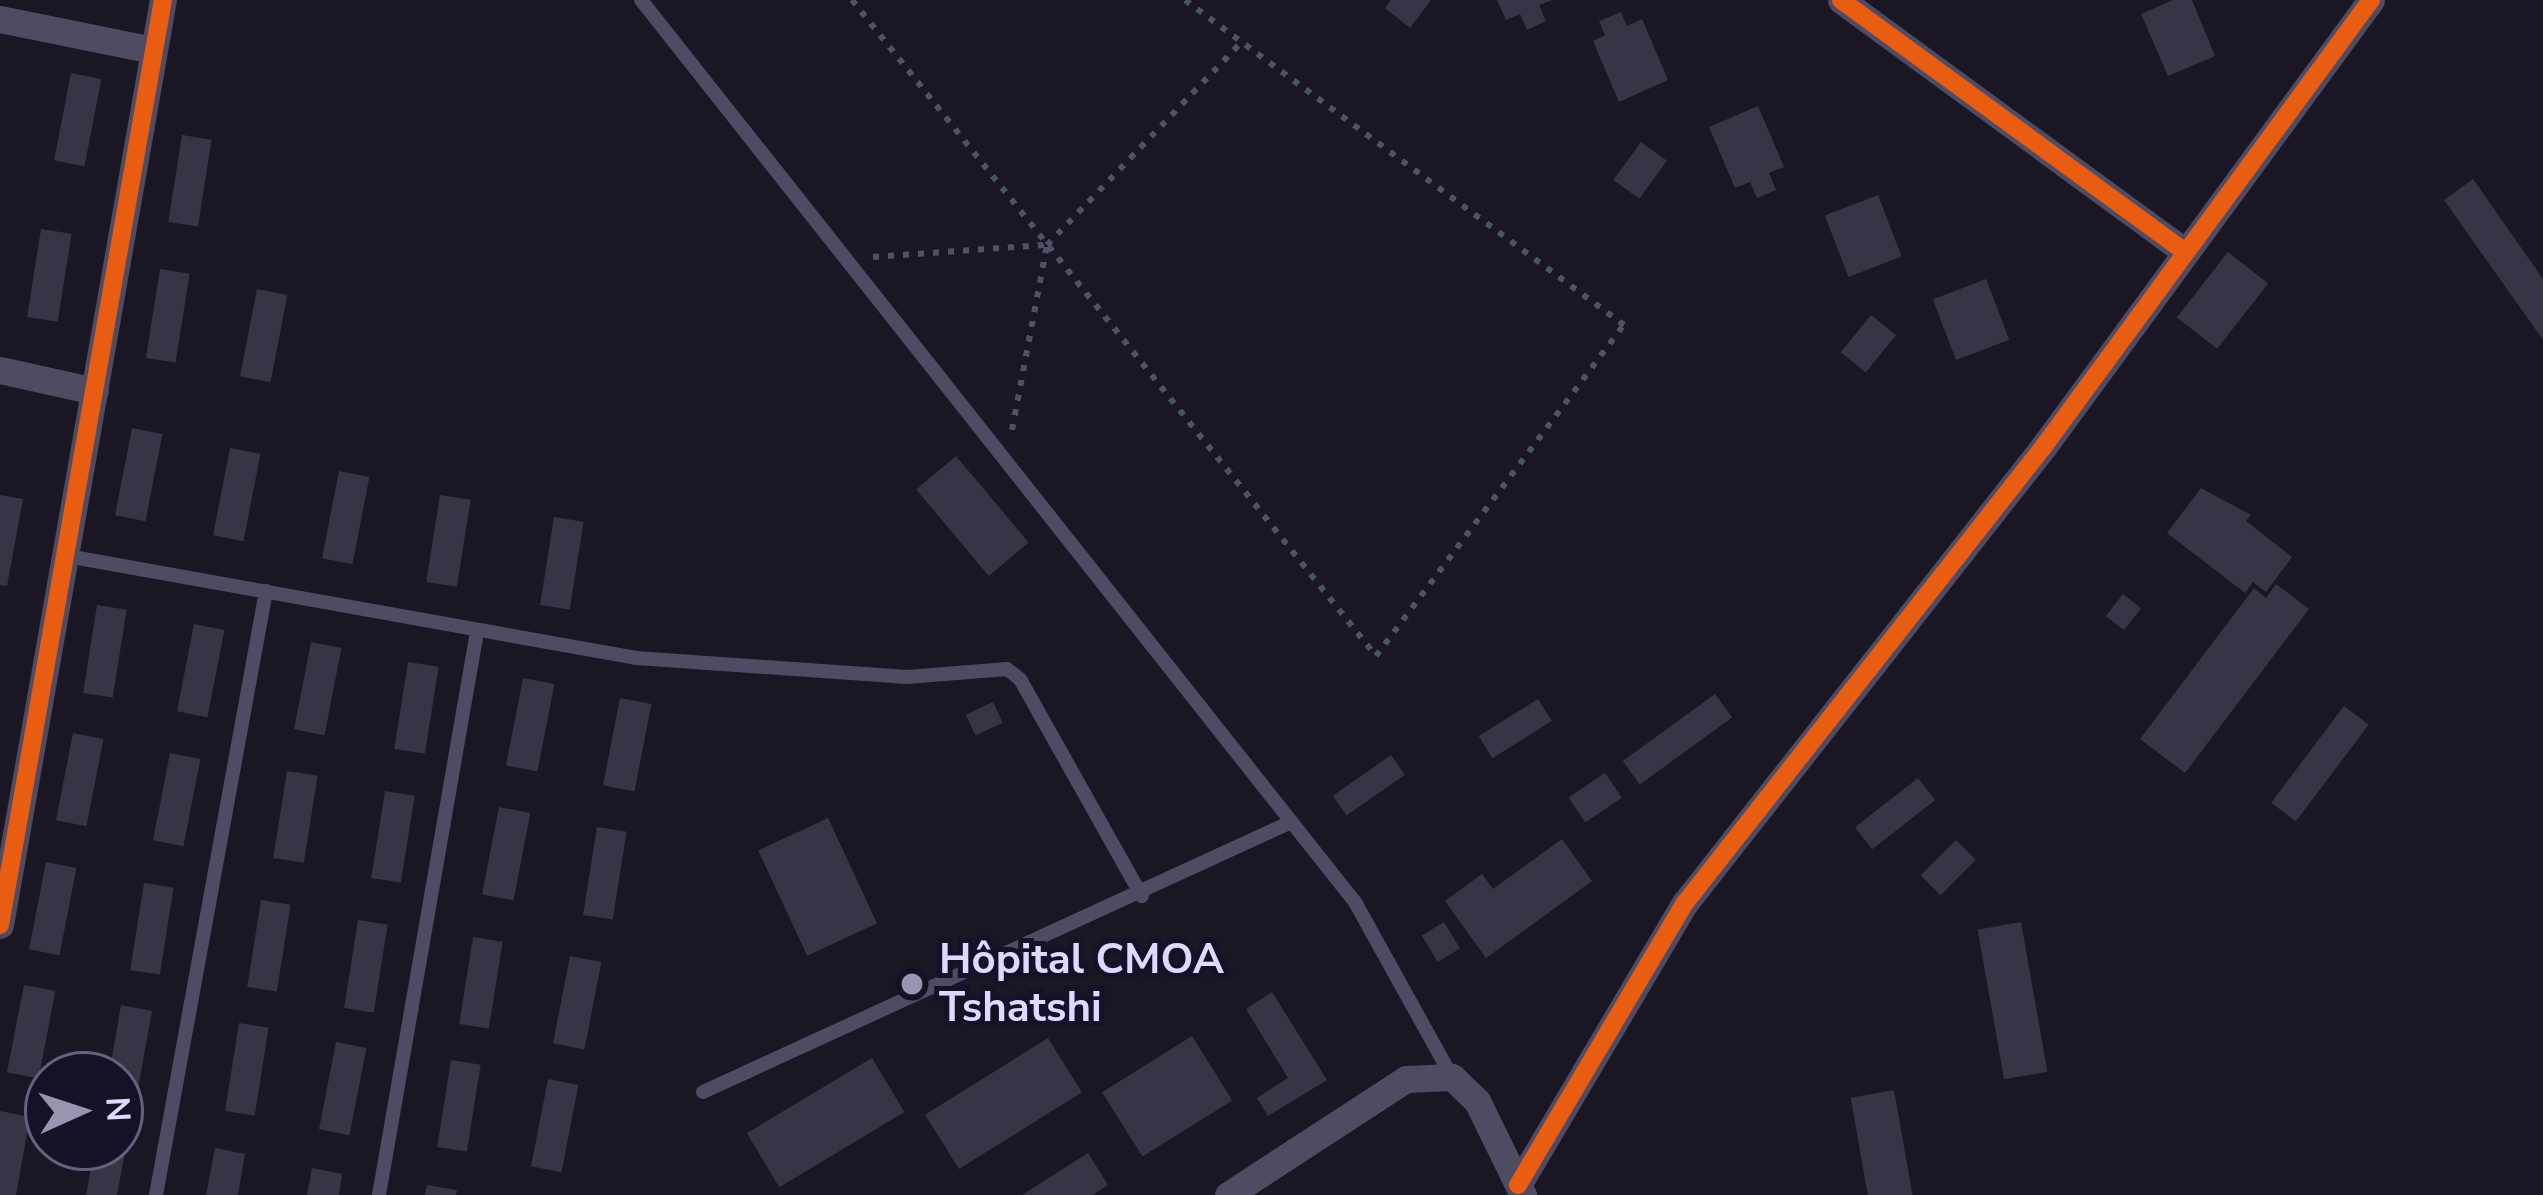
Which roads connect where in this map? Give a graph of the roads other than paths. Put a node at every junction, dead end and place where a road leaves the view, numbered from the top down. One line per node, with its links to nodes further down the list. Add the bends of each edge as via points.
1 (163, 0): 6 (street)
2 (641, 0): 13 (lane)
3 (1841, 0): 7 (street)
4 (2371, 0): 7 (street)
5 (0, 19): 6 (street)
6 (153, 50): 9 (street)
7 (2181, 249): 18 (street, via 2044,446 1685,902)
8 (0, 370): 9 (street)
9 (95, 391): 10 (street)
10 (68, 556): 11 (lane); 15 (street)
11 (266, 591): 12 (lane); 19 (lane)
12 (477, 632): 14 (lane, via 636,658 839,673 1007,669 1020,679); 20 (lane)
13 (1291, 822): 14 (lane); 16 (lane, via 1354,902)
14 (1142, 896): 17 (lane)
15 (0, 925)
16 (1452, 1077): 18 (street, via 1477,1101); 21 (street, via 1406,1079)
17 (703, 1091)
18 (1520, 1190)
19 (156, 1195)
20 (379, 1195)
21 (1228, 1195)

